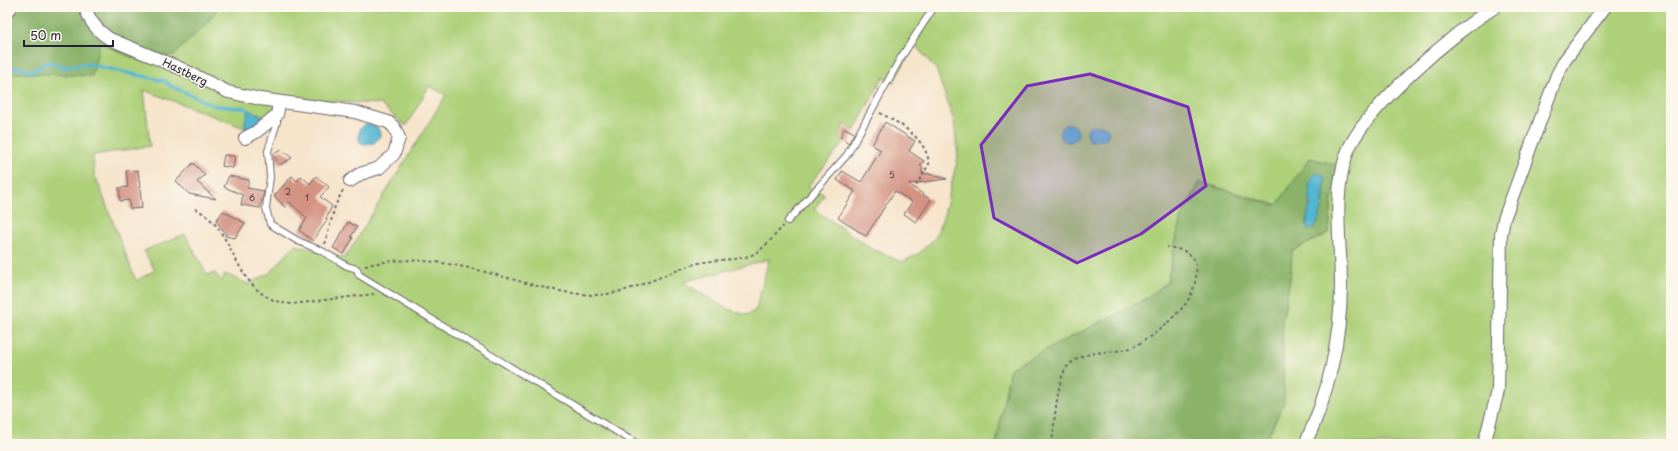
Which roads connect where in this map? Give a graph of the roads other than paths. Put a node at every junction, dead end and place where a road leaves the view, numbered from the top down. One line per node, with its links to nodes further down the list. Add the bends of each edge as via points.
1 (11, 7): 6 (street)
2 (85, 7): 7 (street, Hastberg, via 92,23 110,39 182,69 220,89)
3 (934, 7): 11 (lane, via 900,60 847,155)
4 (1495, 7): 13 (street, via 1476,18 1376,110 1360,130 1348,152 1341,178 1338,208 1341,286 1338,325 1324,398)
5 (1605, 7): 14 (street, via 1565,60 1557,75 1504,219 1500,240 1498,391)
6 (7, 12)
7 (279, 102): 8 (street); 10 (street, Hastberg, via 372,116 394,127 399,138 391,159 379,168 360,174)
8 (276, 115): 9 (street); 12 (lane, via 277,122 268,151 270,177 266,208 270,224 298,241 357,269 359,275 387,293)
9 (245, 138)
10 (350, 181)
11 (788, 221)
12 (637, 444)
13 (1305, 444)
14 (1484, 444)

